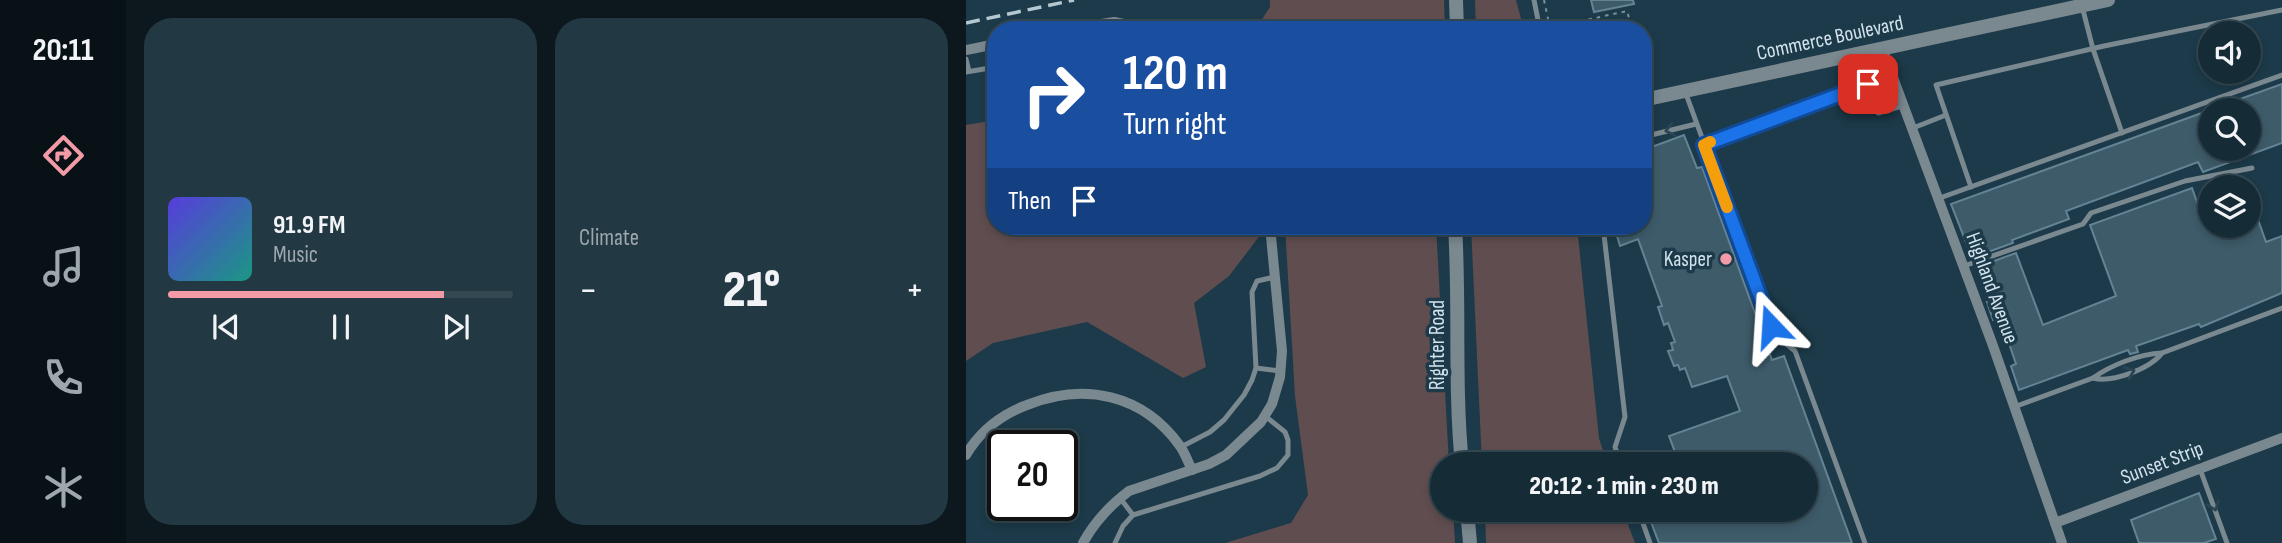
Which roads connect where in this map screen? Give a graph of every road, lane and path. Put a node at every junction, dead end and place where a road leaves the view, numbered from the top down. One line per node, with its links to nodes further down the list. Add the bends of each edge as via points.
1 (1456, 0): 7 (street)
2 (1534, 0): 8 (lane)
3 (1544, 0): 9 (path)
4 (2108, 0): 5 (street, Commerce Boulevard)
5 (2082, 5): 13 (street, Commerce Boulevard); 14 (lane)
6 (2282, 10): 14 (lane)
7 (1457, 21)
8 (1538, 21)
9 (1548, 21)
10 (1585, 21): 11 (path, via 1628,11)
11 (1629, 21)
12 (987, 46): 15 (street)
13 (1882, 48): 20 (street, Commerce Boulevard); 22 (street, Highland Avenue)
14 (2093, 49): 23 (lane, via 1936,85); 26 (lane)
15 (966, 50)
16 (966, 59): 18 (lane)
17 (987, 69): 18 (lane)
18 (968, 72)
19 (2282, 75): 26 (lane)
20 (1685, 91): 21 (street, Commerce Boulevard); 24 (lane)
21 (1652, 98)
22 (1902, 106): 25 (street, Highland Avenue); 28 (lane, via 1878,113 1868,84)
23 (1946, 115): 25 (lane); 30 (lane)
24 (1696, 124): 27 (lane, one-way to 27); 28 (lane)
25 (1910, 129): 31 (street, Highland Avenue)
26 (2122, 133): 30 (lane)
27 (1652, 135)
28 (1704, 145): 60 (lane, via 1771,326 1798,357)
29 (2252, 168): 35 (lane, via 2185,181 2114,205 2091,213 2083,224)
30 (1971, 187): 31 (lane)
31 (1937, 199): 35 (street, Highland Avenue)
32 (1271, 235): 36 (street)
33 (1455, 235): 46 (street, Righter Road)
34 (1604, 235): 47 (lane, via 1625,417)
35 (1964, 266): 42 (street, Highland Avenue)
36 (1275, 276): 39 (lane, via 1257,281 1251,292); 40 (street)
37 (2282, 308): 38 (lane)
38 (2162, 353): 41 (lane, via 2149,353); 41 (lane, one-way to 38, via 2106,381 2152,364)
39 (1256, 368): 40 (lane); 45 (lane, via 1244,395 1224,420)
40 (1280, 371): 43 (street)
41 (2093, 378): 42 (lane)
42 (2014, 407): 55 (street, Highland Avenue)
43 (1265, 416): 50 (street, via 1226,455); 52 (lane, via 1288,440 1288,455 1277,468)
44 (2282, 438): 49 (street, Sunset Strip)
45 (1181, 447): 48 (street, via 1140,410 1107,394 1089,393 1054,396 998,418); 50 (street)
46 (1461, 452)
47 (1617, 452)
48 (966, 455)
49 (2200, 469): 55 (street, Sunset Strip); 62 (lane, one-way to 62)
50 (1192, 470): 51 (street)
51 (1120, 498): 52 (lane); 56 (street, via 1097,519)
52 (1133, 515): 57 (lane)
53 (1468, 522): 58 (street)
54 (1643, 522): 59 (lane)
55 (2055, 523): 61 (street, Highland Avenue)
56 (1083, 543)
57 (1115, 543)
58 (1470, 543)
59 (1650, 543)
60 (1866, 543)
61 (2062, 543)
62 (2227, 543)

